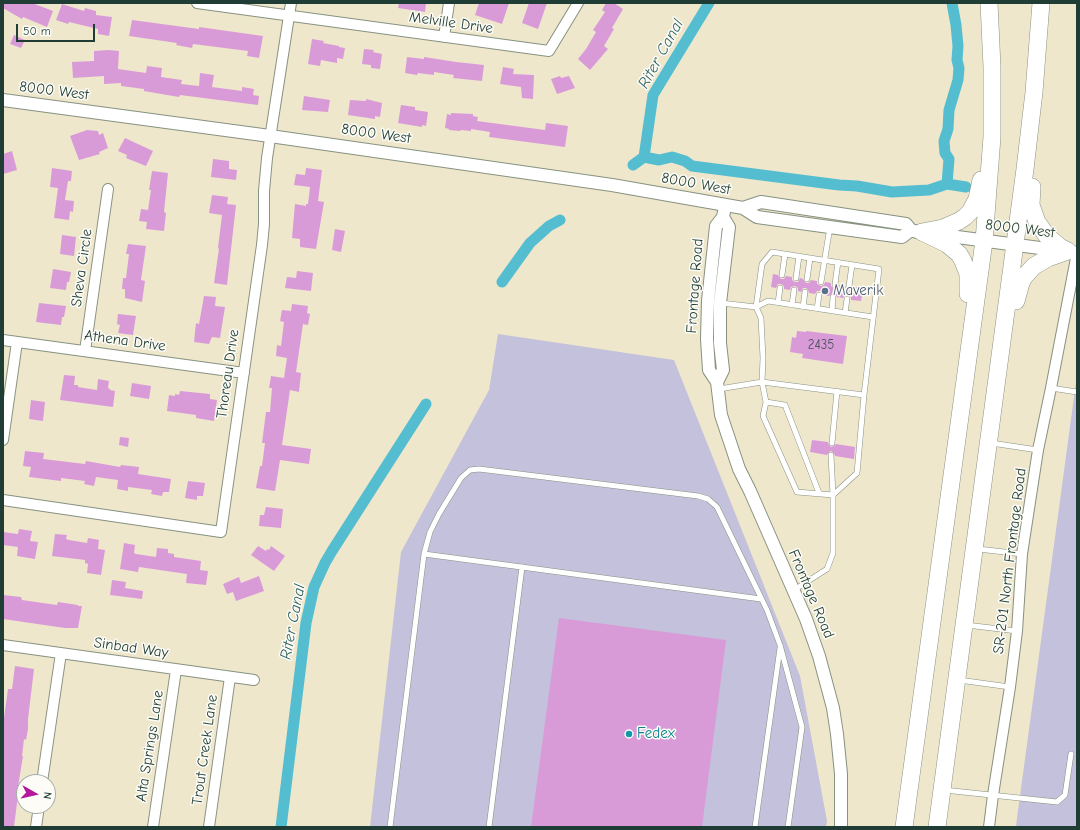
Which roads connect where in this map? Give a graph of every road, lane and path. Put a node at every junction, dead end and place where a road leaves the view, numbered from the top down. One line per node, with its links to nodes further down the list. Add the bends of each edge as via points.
1 (197, 3): 8 (street, Melville Drive)
2 (290, 3): 8 (street, Thoreau Drive)
3 (449, 3): 9 (street)
4 (578, 3): 9 (street, Melville Drive, via 548,52)
5 (983, 3): 16 (highway, via 984,110 977,199 970,212 960,221 943,228)
6 (989, 3): 17 (highway, via 992,123)
7 (1040, 9): 18 (highway, via 1030,130); 19 (highway, via 1044,69 1031,205 1033,214 1053,242)
8 (289, 16): 9 (street, Melville Drive); 11 (street, Thoreau Drive)
9 (444, 37)
10 (3, 100): 11 (street, 8000 West)
11 (270, 136): 14 (street, 8000 West, via 612,185); 50 (street, Thoreau Drive, via 264,191 263,238)
12 (108, 189): 49 (street, Sheva Circle)
13 (743, 208): 14 (street, 8000 West); 15 (street, 8000 West, via 757,217); 16 (street, 8000 West, via 761,202 906,224)
14 (724, 211): 38 (street, Frontage Road, via 729,227); 52 (street, Frontage Road, via 716,226 708,301 709,370)
15 (830, 227): 16 (street, 8000 West, via 902,238); 23 (lane)
16 (917, 231): 17 (street, 8000 West); 63 (highway, via 953,248 963,261 970,280 952,423)
17 (984, 241): 18 (street, 8000 West); 63 (highway)
18 (1015, 244): 19 (street, 8000 West); 58 (highway)
19 (1075, 252): 53 (street, SR-201 North Frontage Road); 58 (highway, via 1040,261 1028,271 1021,282 1003,396)
20 (785, 254): 21 (lane); 26 (lane); 42 (lane, via 772,252 762,264)
21 (799, 256): 22 (lane); 27 (lane)
22 (810, 258): 23 (lane); 28 (lane)
23 (825, 260): 24 (lane); 29 (lane)
24 (838, 262): 25 (lane); 30 (lane)
25 (852, 265): 31 (lane); 46 (lane, via 879,269)
26 (782, 275)
27 (796, 278)
28 (807, 279)
29 (821, 282)
30 (835, 284)
31 (849, 286)
32 (780, 288): 39 (lane)
33 (794, 290): 40 (lane)
34 (805, 292): 41 (lane)
35 (819, 295): 43 (lane)
36 (833, 297): 44 (lane)
37 (847, 299): 45 (lane)
38 (720, 303): 42 (lane); 52 (street, Frontage Road, via 723,370)
39 (778, 303): 40 (lane); 42 (lane, via 768,301)
40 (792, 305): 41 (lane)
41 (803, 307): 43 (lane)
42 (756, 308): 51 (lane, via 761,318)
43 (817, 309): 44 (lane)
44 (832, 311): 45 (lane)
45 (845, 313): 46 (lane)
46 (873, 317): 56 (lane)
47 (3, 340): 48 (street, Athena Drive)
48 (17, 342): 49 (street, Athena Drive); 59 (street)
49 (85, 351): 50 (street, Athena Drive)
50 (244, 373): 66 (street, Thoreau Drive, via 221,532)
51 (762, 382): 52 (lane); 54 (lane); 57 (lane)
52 (717, 385): 71 (street, Frontage Road, via 721,414 737,462)
53 (1051, 388): 55 (lane); 61 (street, SR-201 North Frontage Road)
54 (837, 391): 56 (lane); 60 (lane)
55 (1077, 392)
56 (864, 395): 65 (lane, via 857,472)
57 (766, 402): 64 (lane, via 785,405); 64 (lane, via 763,416 797,492)
58 (989, 436): 61 (lane); 67 (highway)
59 (3, 440)
60 (832, 443)
61 (1038, 450): 69 (street, SR-201 North Frontage Road)
62 (831, 455): 65 (lane)
63 (953, 474): 96 (highway)
64 (819, 493): 65 (lane)
65 (833, 495): 71 (lane, via 833,553 827,569)
66 (3, 500)
67 (975, 549): 69 (lane); 73 (highway)
68 (424, 554): 70 (lane); 72 (lane, via 430,532 439,514 461,478 470,470 479,469 698,496 708,499 717,507); 91 (lane)
69 (1022, 554): 74 (street, SR-201 North Frontage Road)
70 (522, 567): 72 (lane); 92 (lane)
71 (793, 590): 95 (street, Frontage Road, via 815,644 833,708 841,774)
72 (762, 599): 76 (lane)
73 (965, 625): 74 (lane); 80 (highway)
74 (1017, 631): 82 (street, SR-201 North Frontage Road)
75 (3, 645): 77 (street, Sinbad Way)
76 (780, 645): 93 (lane); 94 (lane, via 802,727)
77 (61, 653): 78 (street, Sinbad Way); 84 (street)
78 (176, 670): 79 (street, Sinbad Way); 89 (street, Alta Springs Lane)
79 (230, 677): 81 (street, Sinbad Way); 90 (street, Trout Creek Lane)
80 (957, 679): 82 (lane); 85 (highway)
81 (254, 680)
82 (1010, 687): 86 (street, SR-201 North Frontage Road)
83 (1071, 754): 86 (lane, via 1065,794 1057,802)
84 (43, 774)
85 (943, 789): 86 (lane); 97 (highway)
86 (993, 795): 98 (street, SR-201 North Frontage Road)
87 (38, 814): 88 (street)
88 (36, 827)
89 (153, 827)
90 (209, 827)
91 (390, 827)
92 (489, 827)
93 (755, 827)
94 (788, 827)
95 (841, 827)
96 (904, 827)
97 (938, 827)
98 (989, 827)

